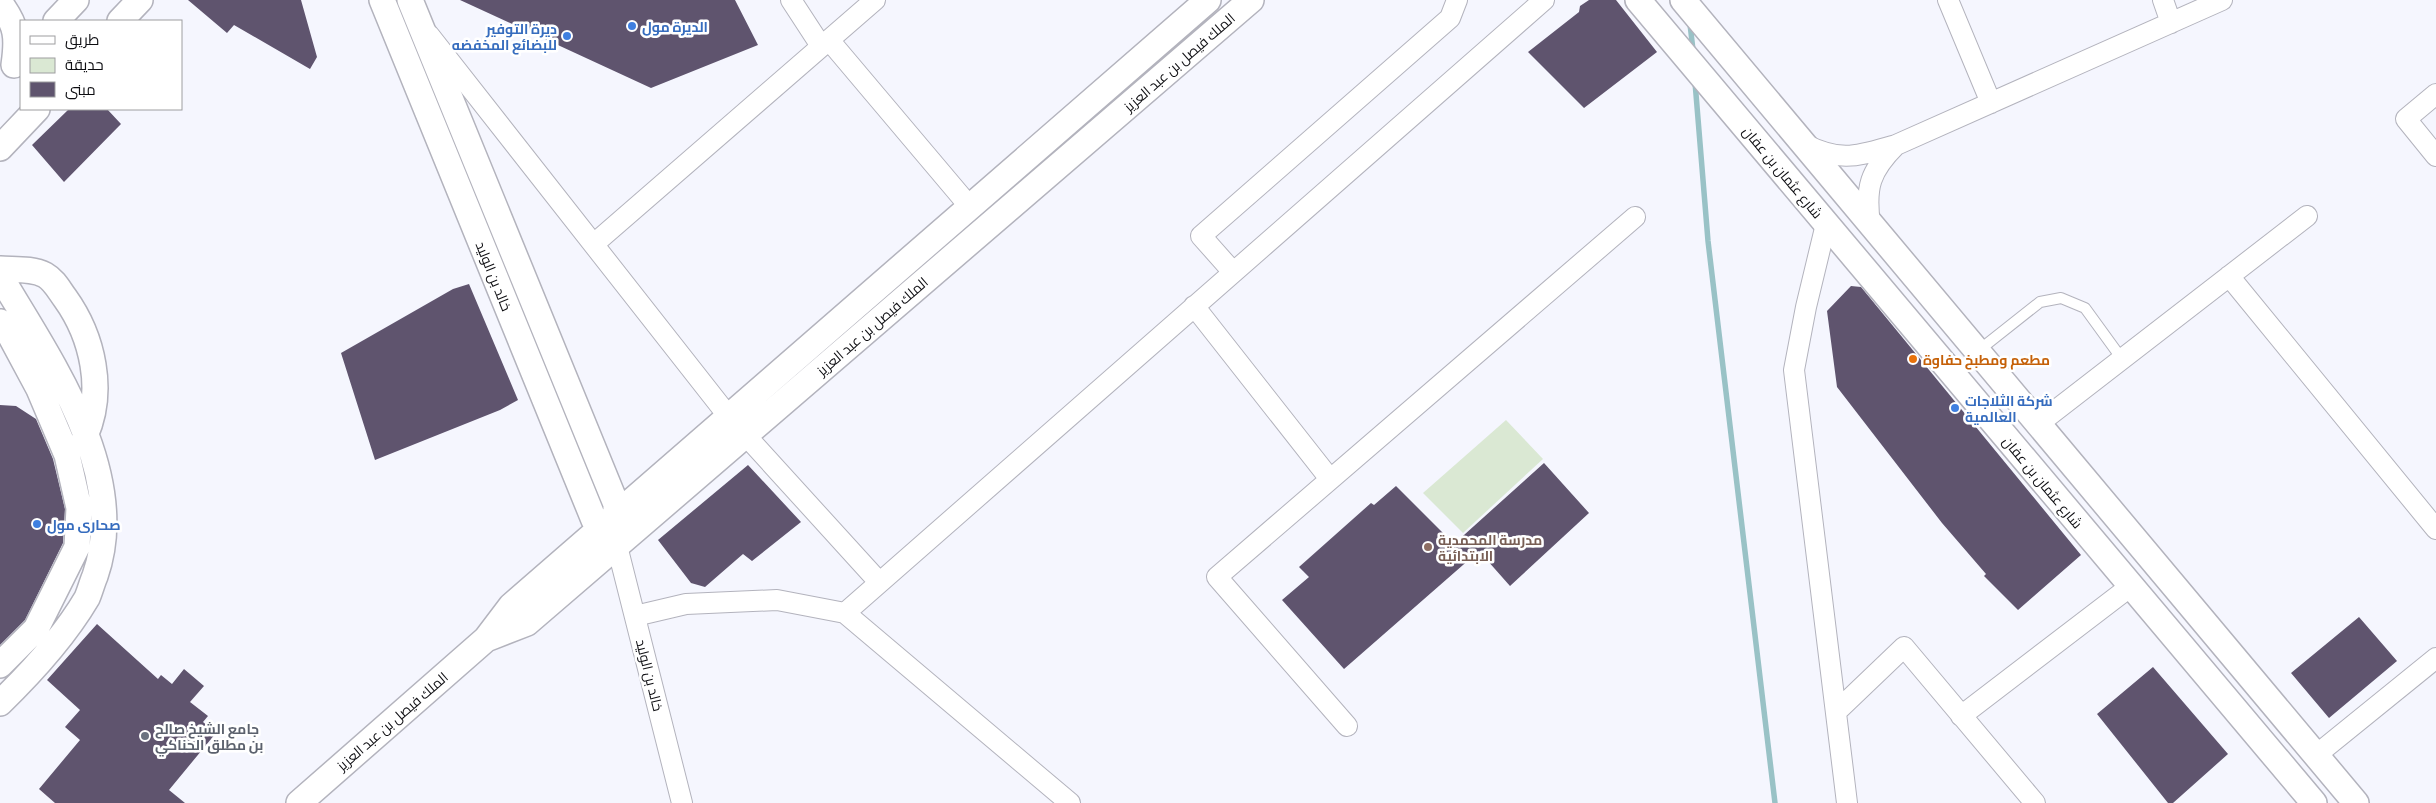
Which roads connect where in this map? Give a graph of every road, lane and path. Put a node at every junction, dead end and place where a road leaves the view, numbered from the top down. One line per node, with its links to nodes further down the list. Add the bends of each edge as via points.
1 (76, 0): 17 (street)
2 (140, 0): 18 (street)
3 (382, 0): 49 (street, خالد بن الوليد, via 594,520)
4 (790, 0): 20 (street)
5 (875, 0): 20 (street)
6 (1208, 0): 29 (street, الملك فيصل بن عبد العزيز)
7 (1251, 0): 45 (street, الملك فيصل بن عبد العزيز)
8 (1458, 0): 36 (street, via 1450,18 1202,236)
9 (1544, 0): 36 (street)
10 (1638, 0): 32 (street, شارع عثمان بن عفان)
11 (1683, 0): 25 (street)
12 (1948, 0): 23 (street)
13 (2163, 0): 19 (street)
14 (2222, 0): 19 (street)
15 (0, 3): 21 (street, via 16,29)
16 (414, 11): 34 (street); 49 (street, خالد بن الوليد, via 616,504)
17 (57, 20)
18 (121, 20)
19 (2170, 23): 23 (street)
20 (825, 43): 29 (street); 34 (street)
21 (12, 68)
22 (2436, 94): 28 (street, via 2406,119)
23 (1991, 103): 26 (street)
24 (36, 110): 27 (street)
25 (1803, 143): 26 (street, via 1824,154 1844,157); 33 (street)
26 (1896, 145): 33 (street, via 1877,164 1871,180 1867,202)
27 (0, 148)
28 (2436, 156)
29 (970, 207): 43 (street, الملك فيصل بن عبد العزيز)
30 (2307, 216): 38 (street)
31 (1635, 217): 47 (street)
32 (1826, 224): 51 (street, شارع عثمان بن عفان); 57 (street, via 1794,370)
33 (1870, 224): 41 (street)
34 (595, 242): 43 (street)
35 (0, 269): 46 (street, via 47,276 76,315 88,345 94,377 92,421)
36 (1233, 272): 39 (street)
37 (0, 276): 46 (street, via 62,381)
38 (2229, 276): 42 (street); 48 (street)
39 (1194, 306): 47 (street); 50 (street)
40 (0, 322): 55 (street, via 10,335 46,406 67,455 78,508 77,547 36,629)
41 (1978, 351): 42 (lane, via 2040,302 2061,298 2085,308); 44 (street)
42 (2122, 359): 44 (street)
43 (729, 416): 45 (street); 49 (street, الملك فيصل بن عبد العزيز)
44 (2038, 424): 60 (street)
45 (746, 435): 49 (street, الملك فيصل بن عبد العزيز); 50 (street)
46 (85, 436): 56 (street, via 93,453 104,510 102,556 88,596 57,641)
47 (1330, 479): 59 (street, via 1217,577)
48 (2436, 529)
49 (611, 530): 53 (street, خالد بن الوليد); 61 (street, الملك فيصل بن عبد العزيز, via 511,606 486,639)
50 (879, 582): 52 (street)
51 (2131, 586): 58 (street); 66 (street, شارع عثمان بن عفان)
52 (844, 613): 53 (street, via 778,600 686,604); 63 (street)
53 (635, 616): 62 (street, خالد بن الوليد)
54 (2436, 658): 60 (street)
55 (0, 665)
56 (0, 703)
57 (1836, 712): 58 (street, via 1904,646); 64 (street)
58 (1961, 716): 65 (street)
59 (1348, 726)
60 (2315, 756): 67 (street)
61 (307, 800)
62 (682, 803)
63 (1070, 803)
64 (1847, 803)
65 (2036, 803)
66 (2314, 803)
67 (2356, 803)

